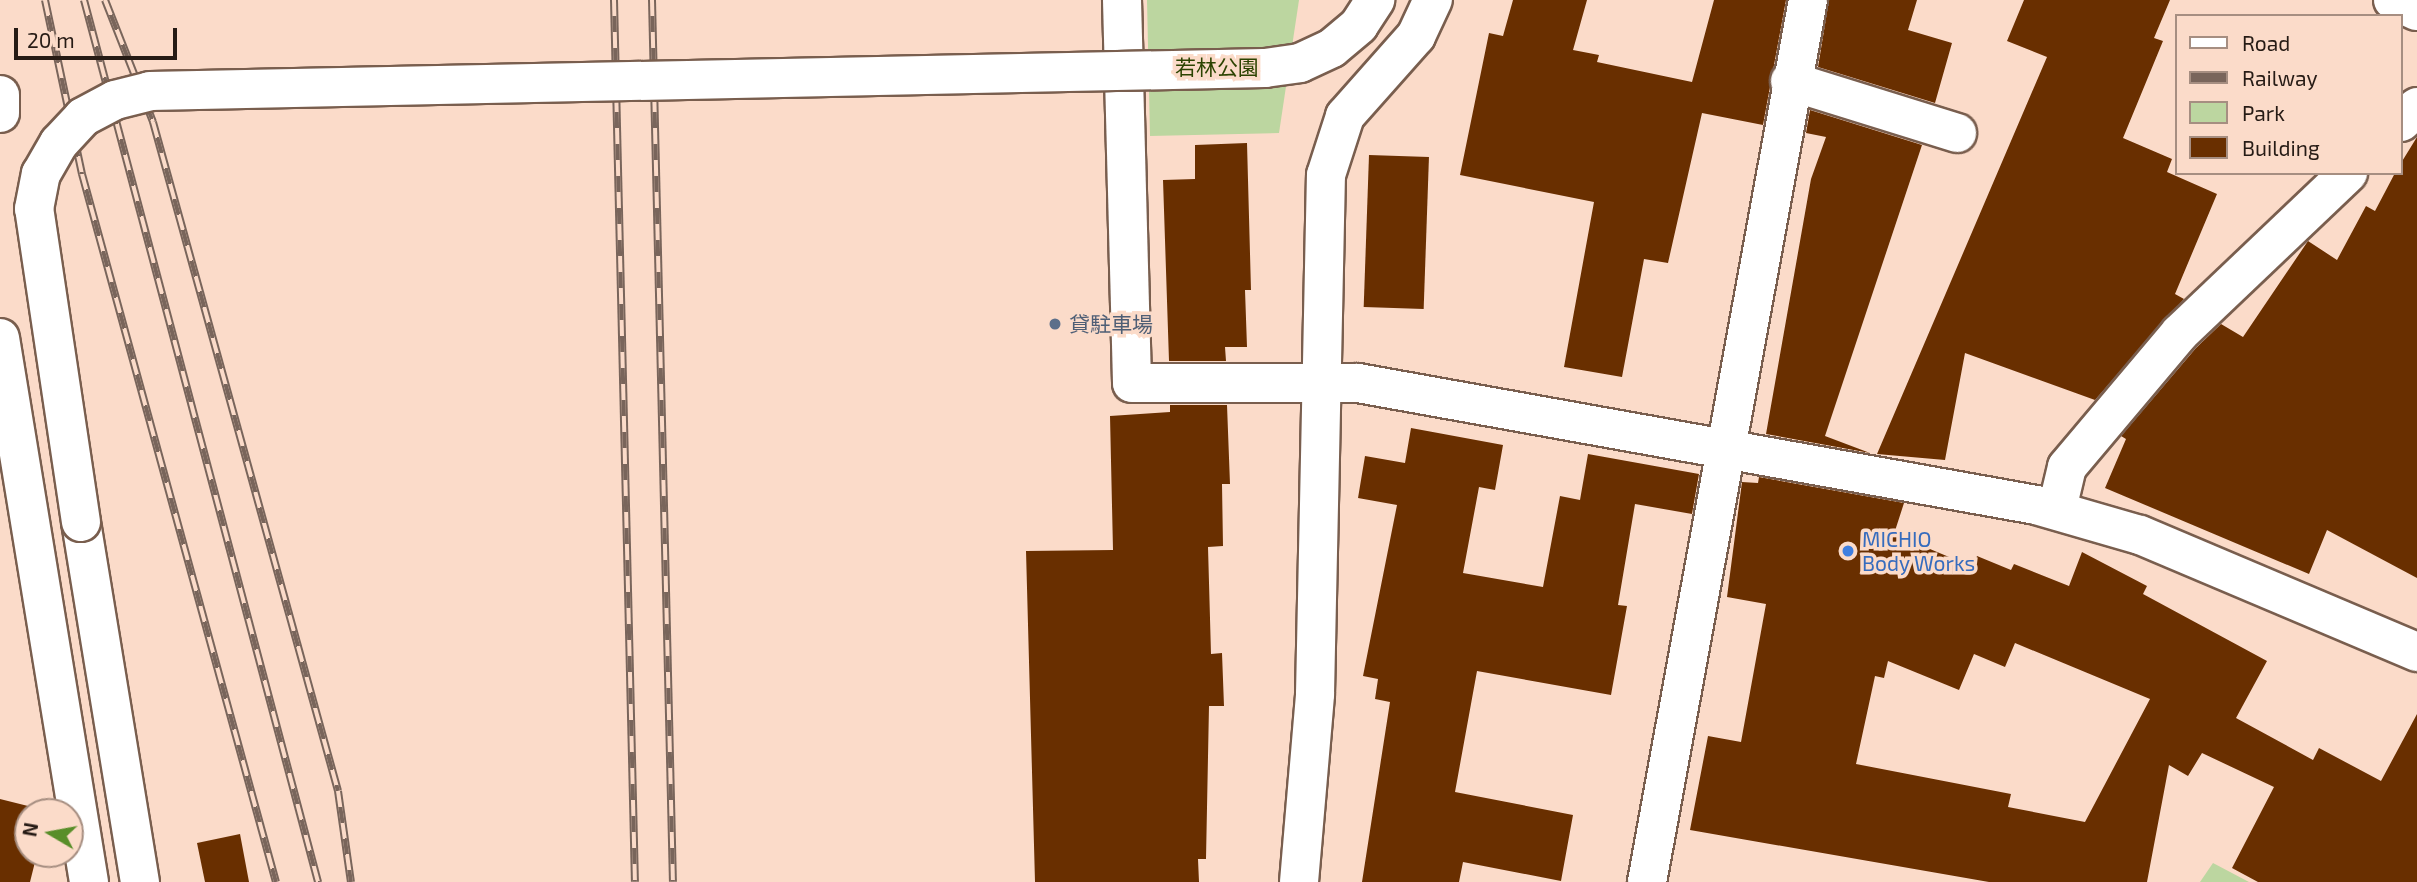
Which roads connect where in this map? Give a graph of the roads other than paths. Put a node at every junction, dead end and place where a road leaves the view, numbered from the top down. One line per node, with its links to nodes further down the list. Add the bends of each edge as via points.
1 (1122, 0): 15 (street, via 1132,383)
2 (1375, 0): 20 (street, bridge, via 1359,25 1332,48 1300,63 1265,68 150,91 115,100 83,117 59,143 41,174 34,209)
3 (1433, 0): 15 (street, via 1416,36 1345,116 1332,145)
4 (1808, 0): 7 (street)
5 (2393, 0): 6 (street)
6 (2417, 10)
7 (1790, 81): 12 (street, via 1822,87); 16 (street)
8 (0, 95): 10 (street)
9 (2417, 107): 11 (street)
10 (0, 113)
11 (2403, 120)
12 (1956, 133)
13 (2346, 175): 17 (street, via 2180,333 2067,467)
14 (0, 338): 19 (street)
15 (1318, 381): 16 (street, via 1358,383); 21 (street, via 1315,694)
16 (1725, 449): 17 (street); 22 (street)
17 (2057, 509): 18 (street, via 2140,535)
18 (2417, 652)
19 (89, 882)
20 (140, 882)
21 (1299, 882)
22 (1647, 882)

